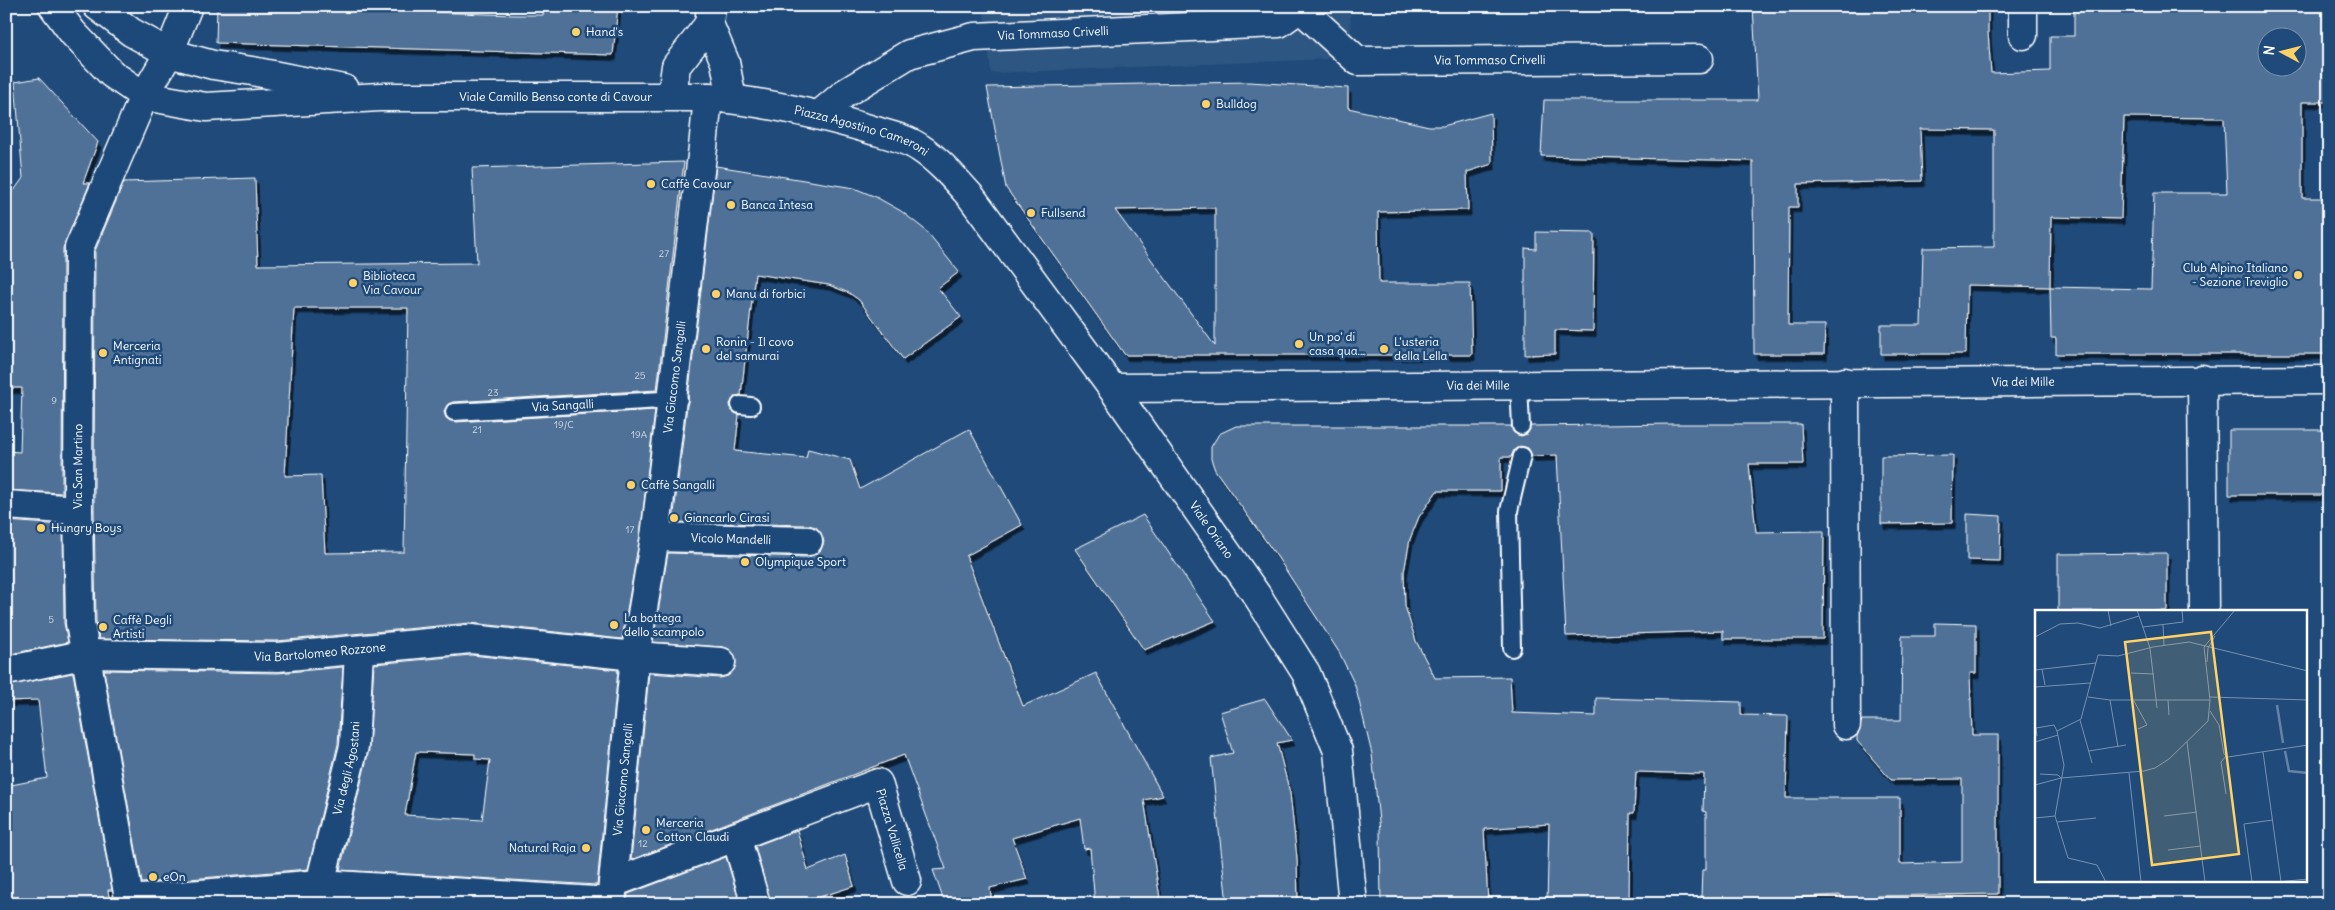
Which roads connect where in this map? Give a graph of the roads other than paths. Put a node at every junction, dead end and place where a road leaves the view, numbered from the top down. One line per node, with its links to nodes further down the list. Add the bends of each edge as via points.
1 (52, 6): 10 (street, via 112,74)
2 (97, 6): 8 (street, Viale Camillo Benso conte di Cavour, via 131,32)
3 (188, 6): 8 (street, Via San Martino)
4 (2023, 6): 7 (street)
5 (1302, 8): 9 (street, Via Tommaso Crivelli, via 1358,61); 14 (street, Via Tommaso Crivelli, via 1279,23 974,37 909,54 845,93)
6 (710, 15): 11 (street, via 676,66); 13 (street, Via Giacomo Sangalli, via 724,62)
7 (2023, 35)
8 (169, 53): 10 (street, Via San Martino); 12 (street, Viale Camillo Benso conte di Cavour, via 213,66)
9 (1699, 59)
10 (144, 96): 12 (street, Viale Camillo Benso conte di Cavour, via 206,107); 26 (street, Via San Martino, via 79,248)
11 (672, 96): 12 (street, Viale Camillo Benso conte di Cavour); 13 (street, Viale Camillo Benso conte di Cavour)
12 (380, 97)
13 (720, 98): 14 (street, Piazza Agostino Cameroni); 21 (street, Via Giacomo Sangalli, via 703,147)
14 (820, 114): 15 (street, Piazza Agostino Cameroni, via 919,147 947,170)
15 (972, 198): 20 (street, Viale Oriano)
16 (2202, 379): 17 (street, Via dei Mille); 18 (street, Via dei Mille); 29 (street)
17 (2329, 380)
18 (1845, 382): 19 (street, Via dei Mille); 36 (street)
19 (1519, 385): 20 (street, Via dei Mille); 23 (lane)
20 (1112, 388): 43 (street, Viale Oriano, via 1258,597 1306,673 1338,751)
21 (676, 399): 22 (lane, Via Sangalli); 27 (street, Via Giacomo Sangalli)
22 (454, 412)
23 (1521, 426)
24 (1522, 456): 30 (lane, via 1508,510)
25 (6, 505): 26 (street)
26 (78, 510): 32 (street, Via San Martino, via 80,623)
27 (655, 537): 28 (street, Vicolo Mandelli); 33 (street, Via Giacomo Sangalli)
28 (808, 541)
29 (2204, 610)
30 (1512, 648)
31 (358, 651): 32 (street, Via Bartolomeo Rozzone, via 278,657); 33 (street, Via Bartolomeo Rozzone, via 471,639); 39 (street, Via degli Agostani, via 354,746)
32 (87, 654): 35 (street, Via Bartolomeo Rozzone); 41 (street, Via San Martino)
33 (635, 656): 34 (street); 40 (street, Via Giacomo Sangalli)
34 (721, 662)
35 (6, 671)
36 (1846, 725)
37 (736, 837): 38 (street, Piazza Vallicella, via 878,783); 40 (street); 42 (street)
38 (908, 881)
39 (320, 884): 40 (street); 41 (street)
40 (612, 896)
41 (130, 902)
42 (756, 904)
43 (1353, 904)

